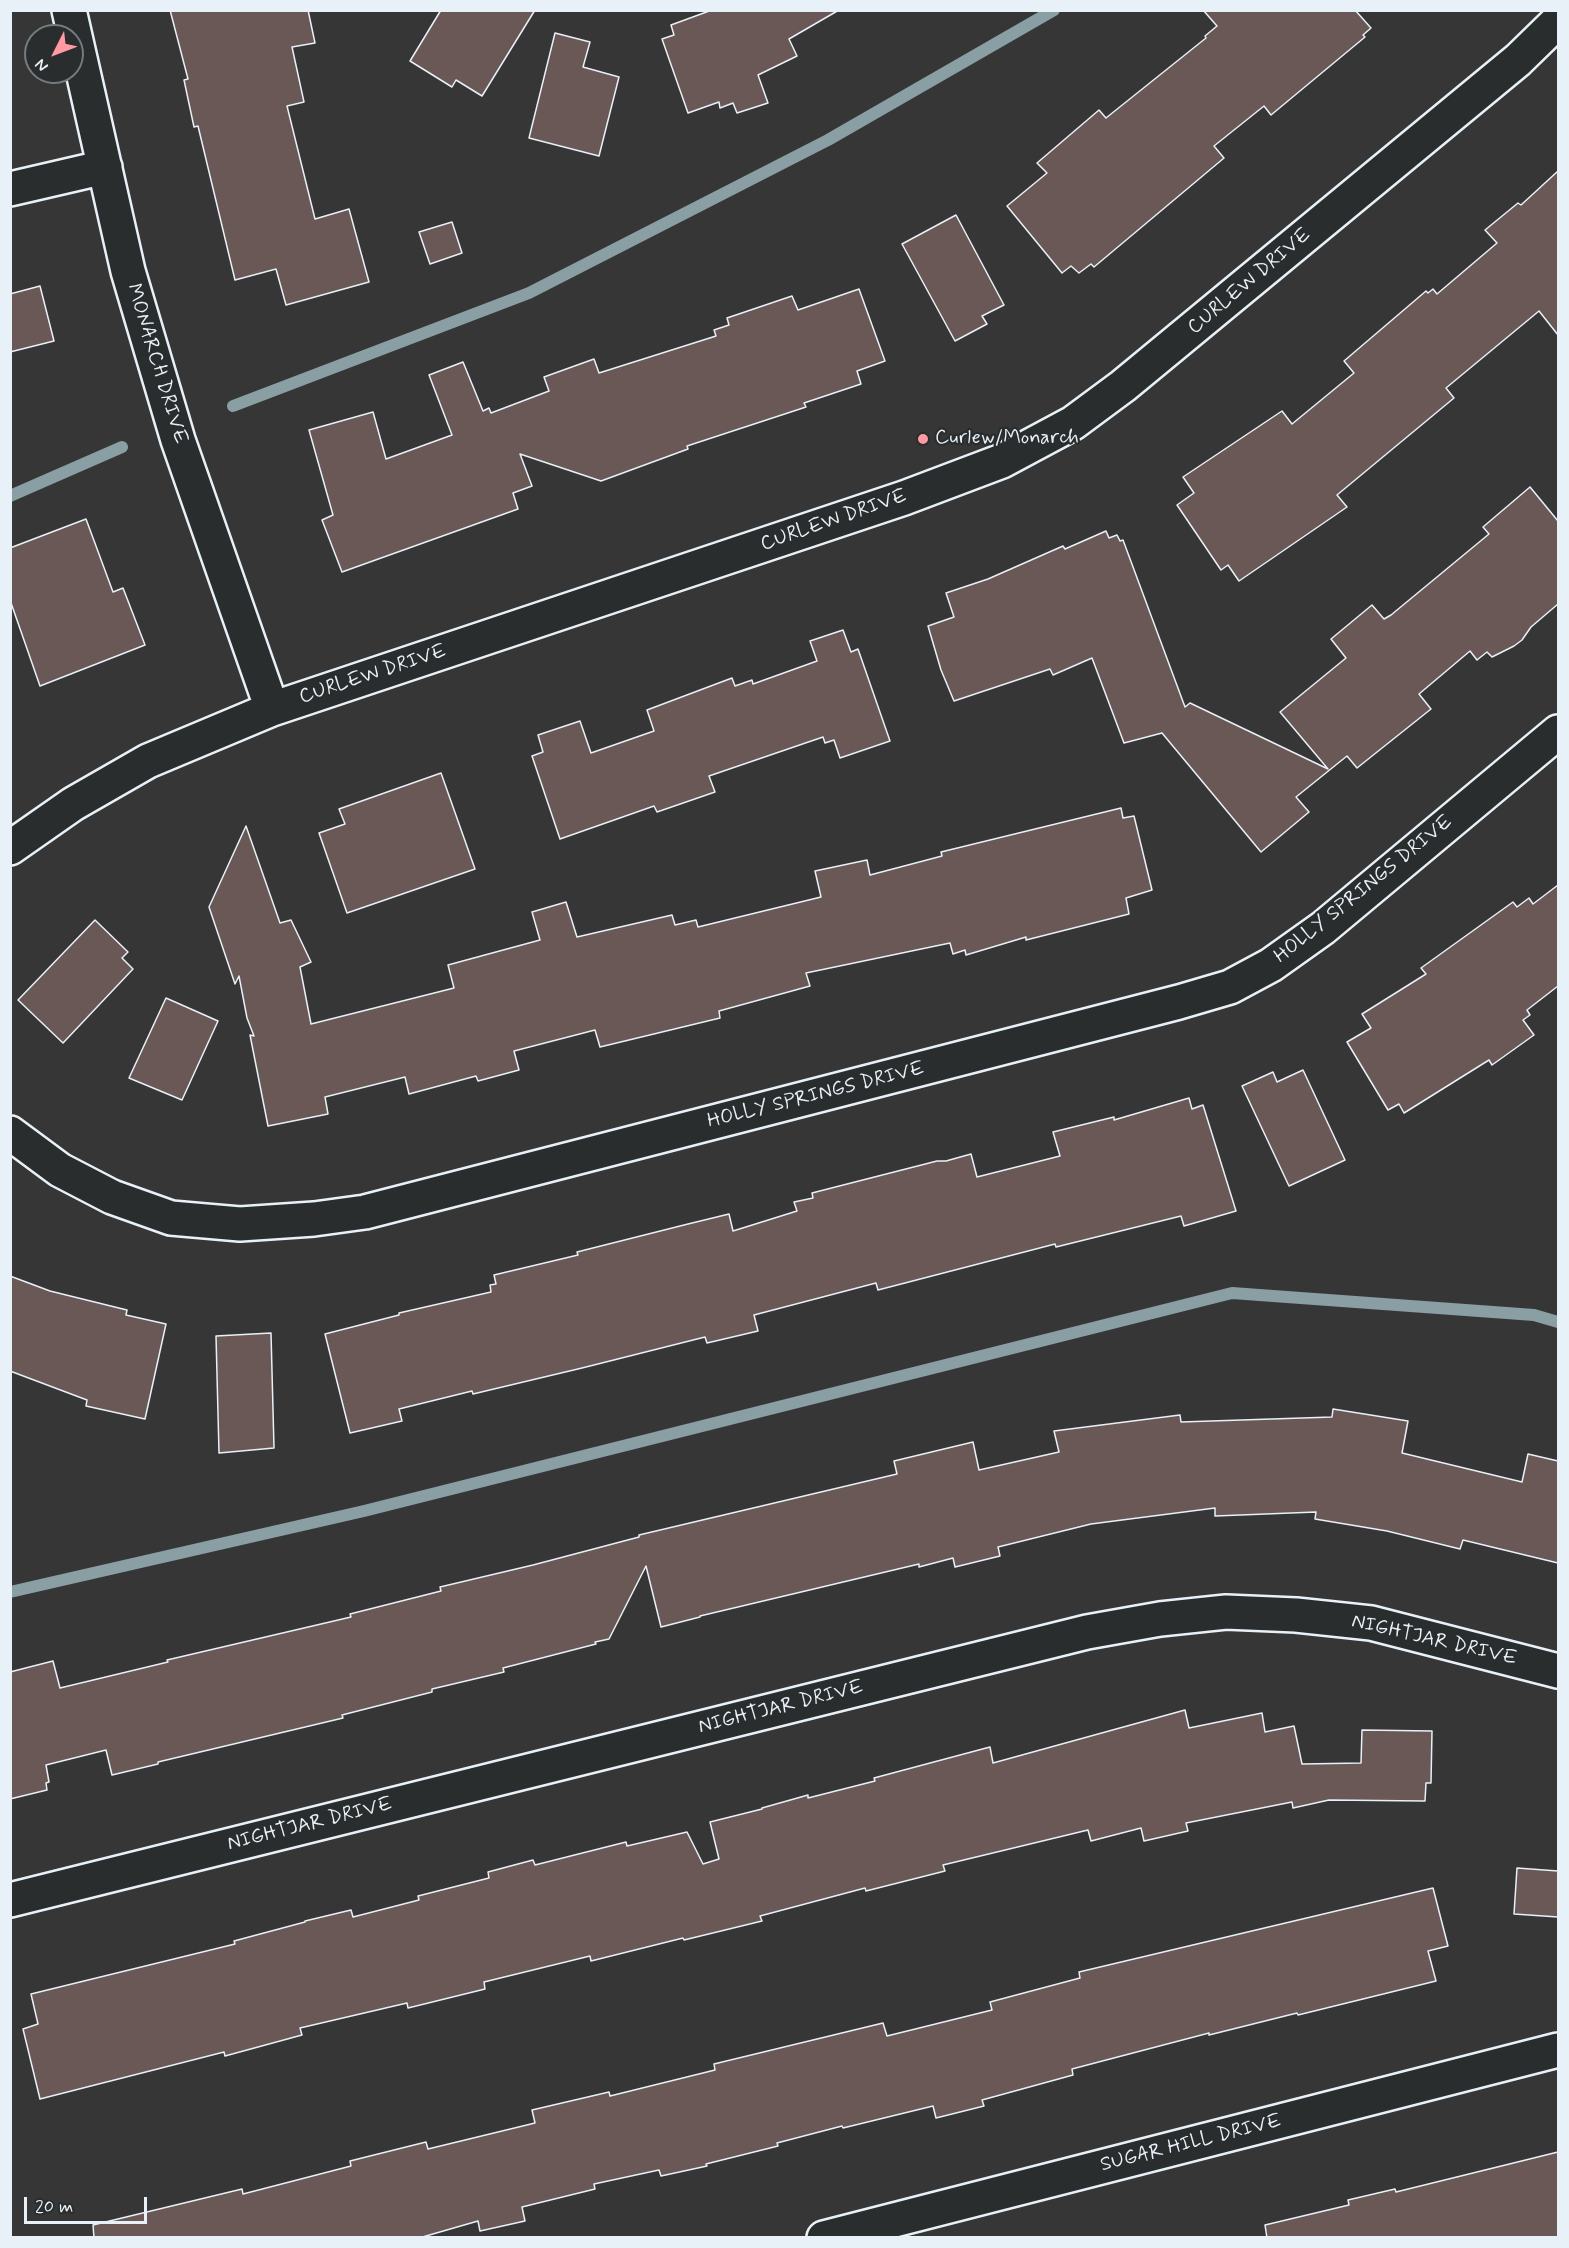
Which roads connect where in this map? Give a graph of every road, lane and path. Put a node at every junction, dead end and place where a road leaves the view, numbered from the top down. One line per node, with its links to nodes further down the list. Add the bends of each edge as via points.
1 (69, 10): 3 (street, MONARCH DRIVE)
2 (1558, 21): 5 (street, CURLEW DRIVE, via 1518,60 1123,386 1073,423 1002,461 904,498)
3 (105, 167): 4 (street); 5 (street, MONARCH DRIVE, via 128,271 178,440)
4 (10, 189)
5 (272, 709): 7 (street, CURLEW DRIVE, via 148,761 73,804)
6 (1558, 732): 8 (street, HOLLY SPRINGS DRIVE, via 1323,928 1271,965 1230,987 1179,1002 364,1212 314,1219 240,1224 171,1218 112,1197 60,1170)
7 (10, 848)
8 (10, 1133)
9 (1558, 1671): 10 (street, NIGHTJAR DRIVE, via 1371,1623 1226,1612 1161,1619 1088,1632)
10 (10, 1900)
11 (1558, 2050): 12 (street, SUGAR HILL DRIVE)
12 (824, 2238)

